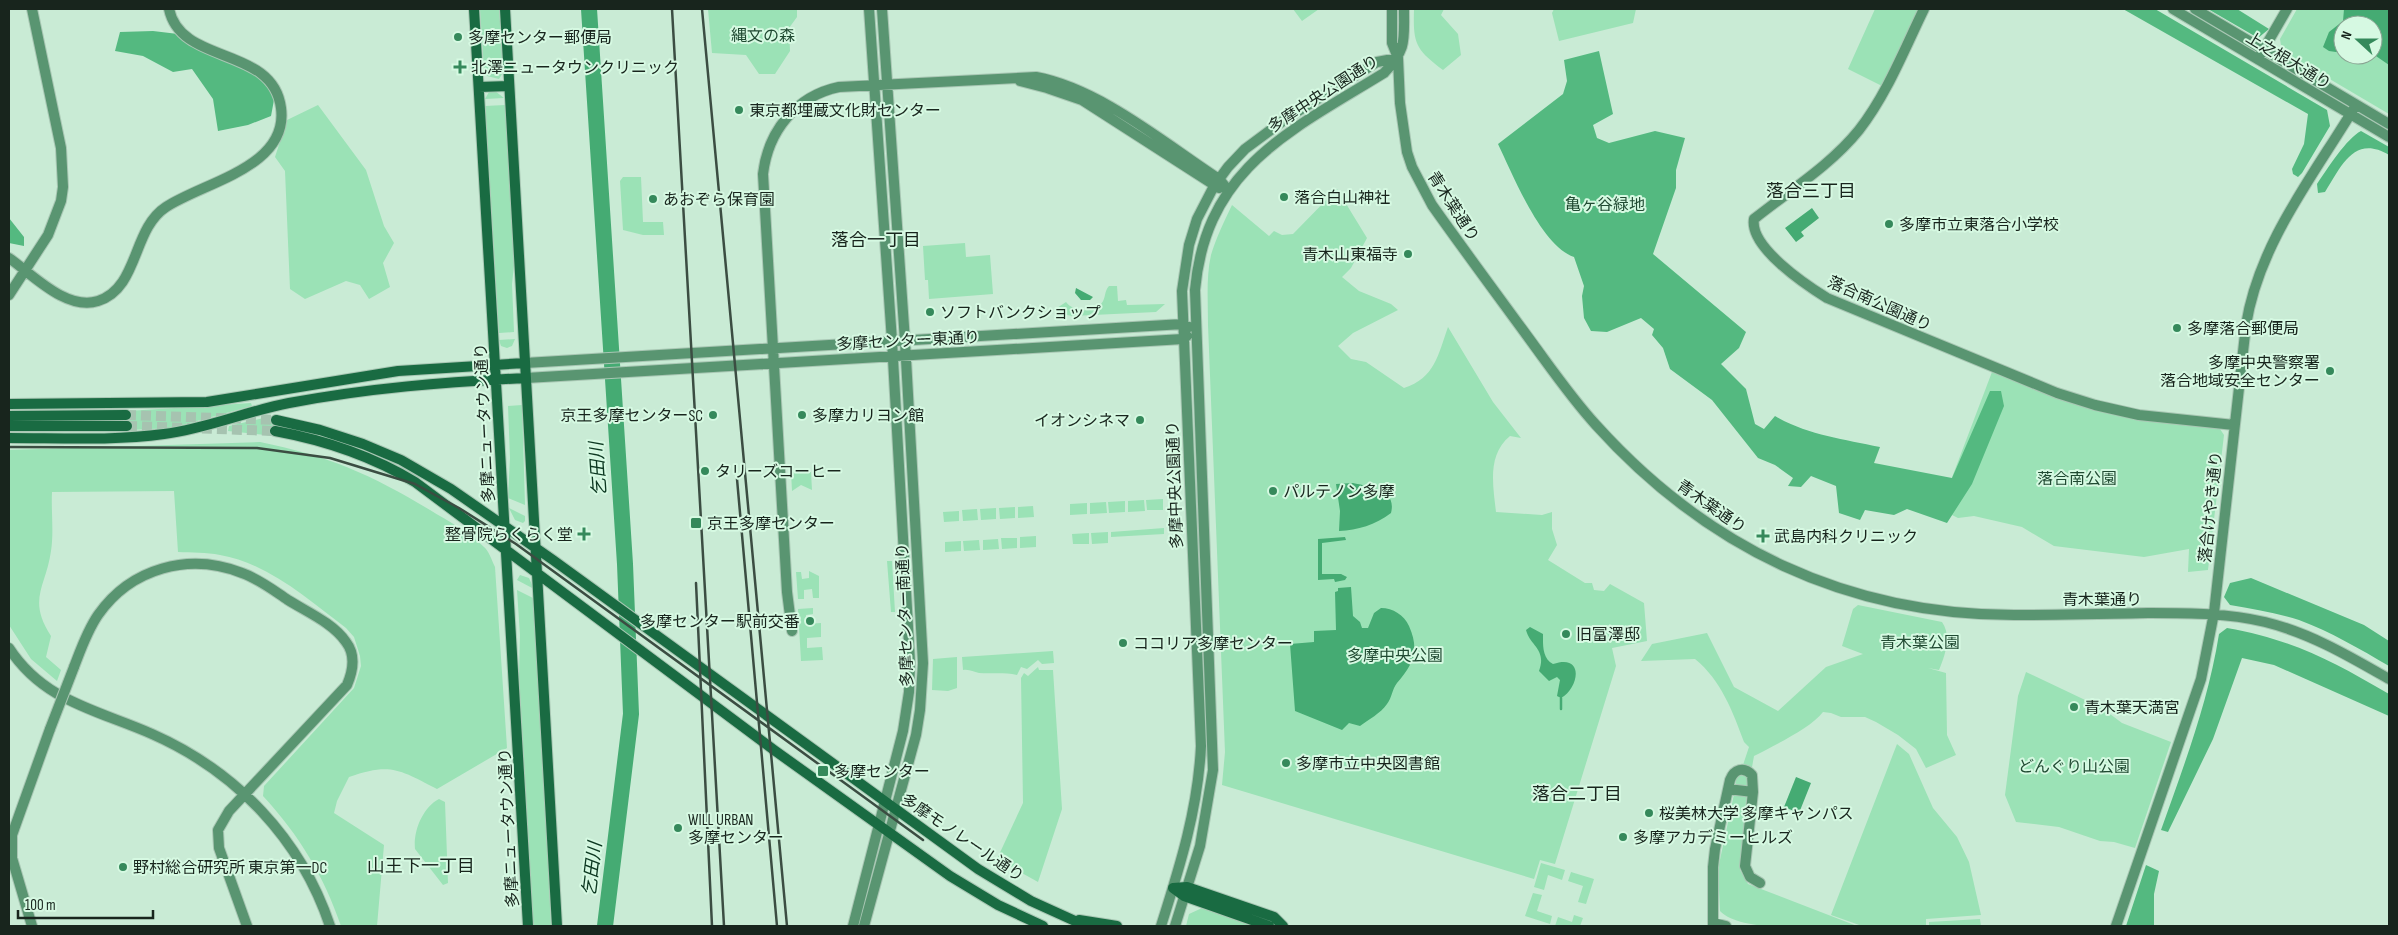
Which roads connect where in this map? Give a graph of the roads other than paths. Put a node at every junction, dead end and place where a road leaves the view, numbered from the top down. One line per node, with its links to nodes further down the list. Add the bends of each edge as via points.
1 (32, 9): 27 (street, via 61,148 63,175 61,201 55,220)
2 (170, 9): 27 (street, via 172,19 183,35 252,66 266,77 281,108 281,123 269,151 249,166 164,208 144,233 124,279 106,298 87,303 65,297)
3 (474, 9): 19 (main road, 多摩ニュータウン通り)
4 (505, 9): 18 (main road)
5 (869, 9): 17 (street)
6 (882, 9): 16 (street)
7 (1392, 9): 14 (street, 青木葉通り, via 1392,42)
8 (1404, 9): 14 (street, 青木葉通り, via 1404,45)
9 (1924, 9): 45 (street, 落合南公園通り, via 1879,101 1859,130 1831,159 1754,219 1754,230 1765,246 1795,276 1827,298 2057,393 2139,414)
10 (2173, 9): 15 (street, 上之根大通り)
11 (2195, 9): 13 (street, 上之根大通り)
12 (2287, 9): 13 (street)
13 (2264, 49): 15 (street); 20 (street, 上之根大通り)
14 (1398, 58): 24 (street, 多摩中央公園通り, via 1377,62 1268,130 1245,149); 25 (street, 多摩中央公園通り, via 1384,73 1275,142); 51 (street, 青木葉通り, via 1407,152 1432,205 1593,423 1653,482 1697,517 1769,561 1808,578 1915,607 1985,615)
15 (2258, 60): 21 (street, 上之根大通り)
16 (888, 84): 17 (street); 24 (street, via 997,78 1048,88 1082,100); 33 (street)
17 (874, 85): 32 (street); 34 (street, via 839,87 817,94 783,121 768,148 763,174)
18 (509, 86): 19 (main road); 37 (main road)
19 (479, 87): 39 (main road, 多摩ニュータウン通り)
20 (2356, 105): 21 (street, 落合けやき通り); 22 (street, 上之根大通り)
21 (2350, 115): 23 (street, 上之根大通り); 45 (street, 落合けやき通り, via 2262,263 2248,311)
22 (2389, 124)
23 (2389, 137)
24 (1216, 182): 25 (street); 29 (street, 多摩中央公園通り, via 1188,244 1182,277)
25 (1228, 190): 30 (street, 多摩中央公園通り, via 1210,224 1202,248 1195,290)
26 (9, 258): 27 (street)
27 (26, 270): 28 (street)
28 (9, 295)
29 (1183, 324): 30 (street); 31 (street, 多摩中央公園通り); 33 (street, 多摩センター東通り)
30 (1196, 330): 31 (street); 64 (street, 多摩中央公園通り, via 1213,770 1205,823)
31 (1183, 339): 35 (street, 多摩センター東通り); 63 (street, 多摩中央公園通り, via 1200,769 1192,820)
32 (892, 341): 33 (street, 多摩センター東通り); 34 (street, 多摩センター東通り); 36 (street, 多摩センター南通り)
33 (905, 341): 35 (street, 多摩センター南通り)
34 (773, 348): 37 (street, 多摩センター東通り); 38 (street)
35 (906, 355): 36 (street, 多摩センター東通り); 59 (street, 多摩センター南通り, via 923,663 918,722)
36 (893, 356): 38 (street, 多摩センター東通り); 58 (street, 多摩センター南通り, via 910,662 905,719)
37 (525, 363): 39 (main road); 40 (main road)
38 (773, 363): 40 (street, 多摩センター東通り); 52 (street)
39 (495, 365): 41 (main road, 多摩ニュータウン通り); 42 (main road, via 398,371 207,402)
40 (526, 378): 41 (main road); 48 (main road)
41 (496, 380): 46 (main road, via 361,391 270,407 164,434); 47 (main road, 多摩ニュータウン通り)
42 (9, 404)
43 (9, 416): 44 (main road, via 127,420)
44 (9, 426)
45 (2234, 426): 51 (street, 落合けやき通り)
46 (9, 438)
47 (505, 527): 48 (main road); 49 (main road, 多摩ニュータウン通り); 49 (main road, via 451,489 393,457 336,434 276,426 395,470 430,492)
48 (536, 548): 50 (main road); 58 (main road, 多摩モノレール通り)
49 (507, 551): 50 (main road); 71 (main road, 多摩ニュータウン通り)
50 (538, 575): 60 (main road); 72 (main road)
51 (2214, 613): 54 (street, 青木葉通り, via 2293,631 2342,652); 82 (street, 落合けやき通り, via 2192,710)
52 (792, 631)
53 (9, 648): 57 (street, via 30,674 53,693 169,742 208,765)
54 (2389, 679)
55 (1728, 789): 56 (street); 56 (street, via 1734,773 1744,769 1752,775); 67 (street, via 1713,867)
56 (1752, 792): 62 (street, via 1745,866 1750,877)
57 (245, 793): 68 (street, bridge, via 347,685 353,666 347,642 332,628 243,573 207,564 183,564 150,572 116,596 92,625 12,835 12,858); 69 (street, via 222,821 218,839); 70 (street, via 292,848 312,882)
58 (884, 802): 59 (main road, 多摩モノレール通り); 60 (street, 多摩センター南通り)
59 (896, 810): 61 (street, 多摩センター南通り); 65 (main road, 多摩モノレール通り, via 1008,889)
60 (880, 826): 61 (main road); 73 (street, 多摩センター南通り)
61 (889, 833): 74 (street, 多摩センター南通り); 75 (main road, via 967,887)
62 (1760, 883)
63 (1173, 888): 64 (main road); 66 (street, 多摩中央公園通り)
64 (1186, 892): 78 (street, 多摩中央公園通り); 79 (main road); 80 (main road, via 1274,917)
65 (1063, 917): 76 (main road, 多摩モノレール通り); 77 (main road)
66 (1161, 925)
67 (1714, 925): 81 (street)
68 (32, 926)
69 (247, 926)
70 (330, 926)
71 (528, 926)
72 (557, 926)
73 (853, 926)
74 (864, 926)
75 (1043, 926)
76 (1086, 926)
77 (1117, 926)
78 (1175, 926)
79 (1269, 926)
80 (1283, 926)
81 (1726, 926)
82 (2116, 926)

